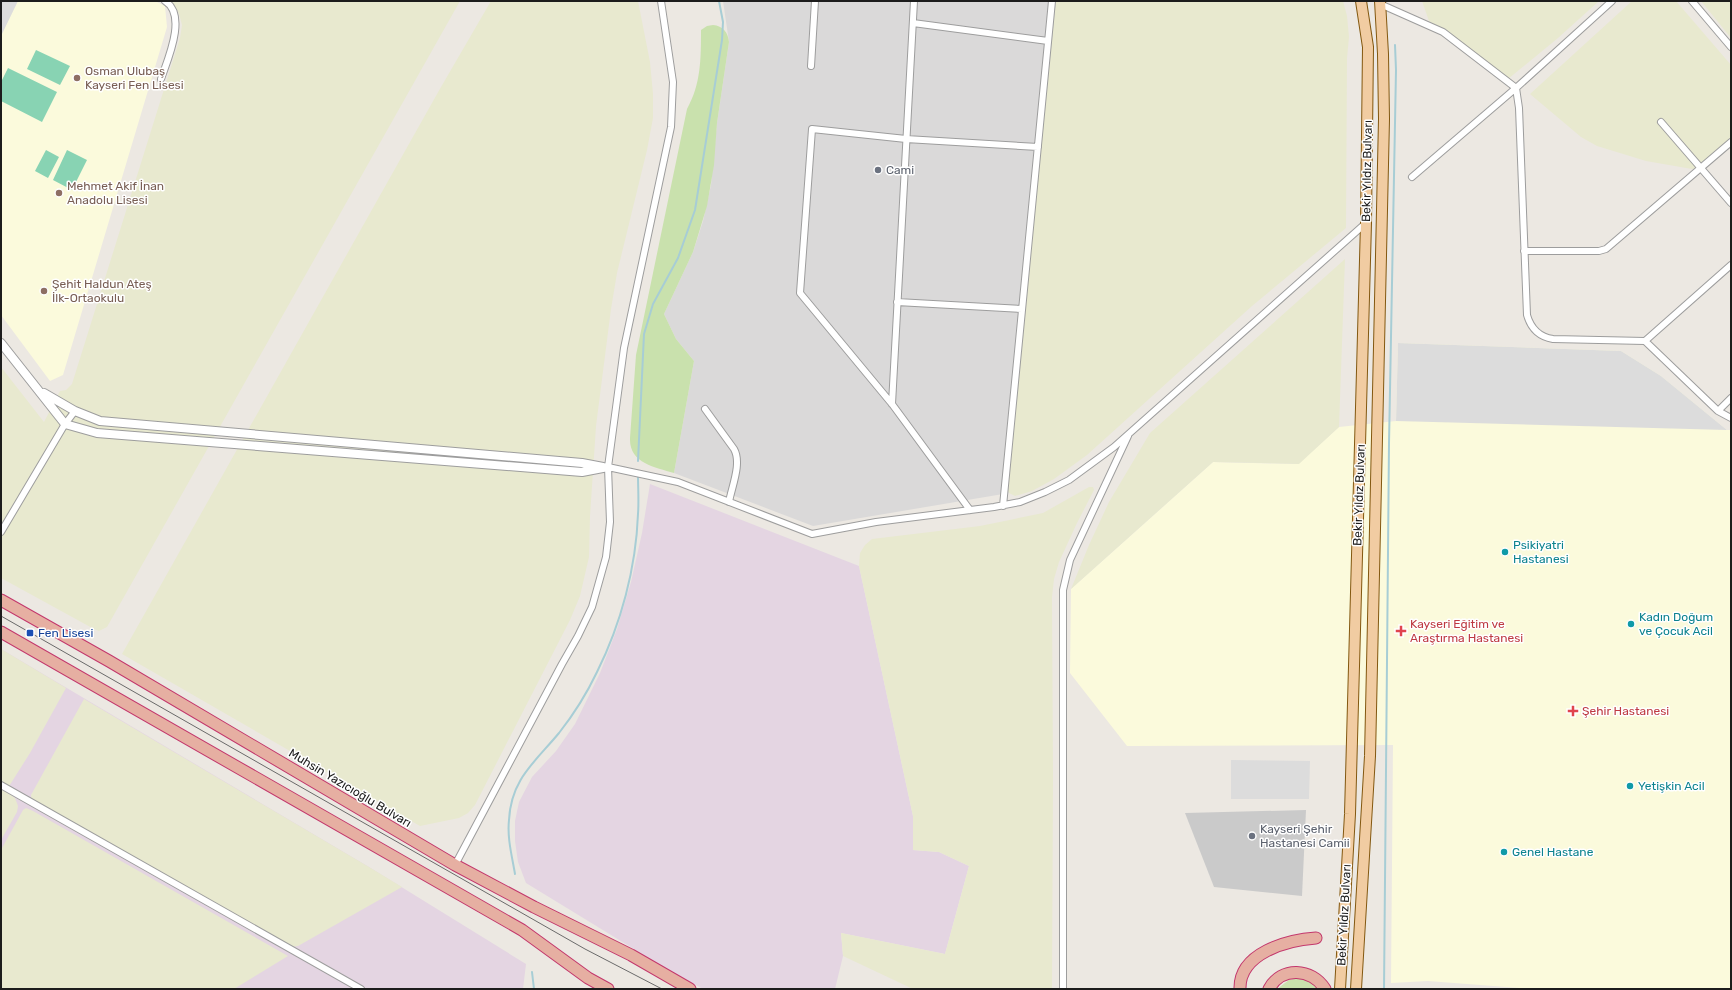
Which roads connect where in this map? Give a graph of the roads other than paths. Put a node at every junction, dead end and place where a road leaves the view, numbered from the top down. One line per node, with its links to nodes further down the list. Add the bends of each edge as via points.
1 (165, 1): 14 (street, via 173,13 176,28)
2 (661, 1): 39 (street, via 673,82 671,128 624,348)
3 (815, 1): 13 (street)
4 (914, 1): 10 (street)
5 (1052, 1): 11 (street)
6 (1361, 1): 23 (main road, Bekir Yıldız Bulvarı, via 1368,47)
7 (1612, 1): 15 (street)
8 (1692, 1): 12 (street)
9 (1380, 3): 15 (street, via 1443,32); 57 (main road, Bekir Yıldız Bulvarı, via 1384,113 1370,748)
10 (913, 23): 11 (street); 17 (street)
11 (1048, 41): 19 (street)
12 (1731, 48)
13 (811, 66)
14 (161, 80)
15 (1516, 88): 21 (street); 24 (street)
16 (1661, 122): 20 (street)
17 (906, 139): 19 (street); 26 (street); 32 (street, via 812,129 800,293)
18 (1731, 142): 20 (street)
19 (1038, 147): 27 (street)
20 (1700, 168): 22 (street); 24 (street, via 1606,249)
21 (1412, 177)
22 (1731, 203)
23 (1366, 223): 38 (street); 56 (main road, Bekir Yıldız Bulvarı, via 1350,806)
24 (1524, 251): 28 (street, via 1526,316 1540,334 1553,339)
25 (1731, 265): 28 (street)
26 (897, 302): 27 (street); 32 (street)
27 (1022, 309): 41 (street)
28 (1645, 341): 35 (street)
29 (1, 343): 30 (street)
30 (41, 392): 34 (street); 37 (street)
31 (1731, 398): 35 (street)
32 (892, 404): 42 (street)
33 (705, 410): 40 (street, via 737,456)
34 (75, 411): 37 (street); 39 (street, via 100,421)
35 (1718, 411): 36 (street)
36 (1731, 418)
37 (65, 424): 39 (street, via 98,433 574,472); 43 (street)
38 (1130, 433): 41 (street, via 1063,483 1032,498); 52 (street, via 1070,560 1063,590)
39 (608, 467): 40 (street, via 678,482); 47 (street, via 610,522 602,574 592,607)
40 (729, 502): 42 (street, via 812,534 876,522)
41 (1003, 506): 42 (street)
42 (970, 510)
43 (1, 532)
44 (1, 600): 47 (highway, Muhsin Yazıcıoğlu Bulvarı)
45 (1, 632): 50 (highway, via 522,930 588,978)
46 (1, 785): 49 (street)
47 (455, 865): 51 (highway, Muhsin Yazıcıoğlu Bulvarı, via 631,955)
48 (1316, 938): 53 (highway, via 1288,942 1259,956 1244,971)
49 (361, 989)
50 (608, 989)
51 (690, 989)
52 (1063, 989)
53 (1240, 989)
54 (1269, 989): 55 (highway, via 1280,976 1294,973 1316,978)
55 (1325, 989)
56 (1340, 989)
57 (1356, 989)

